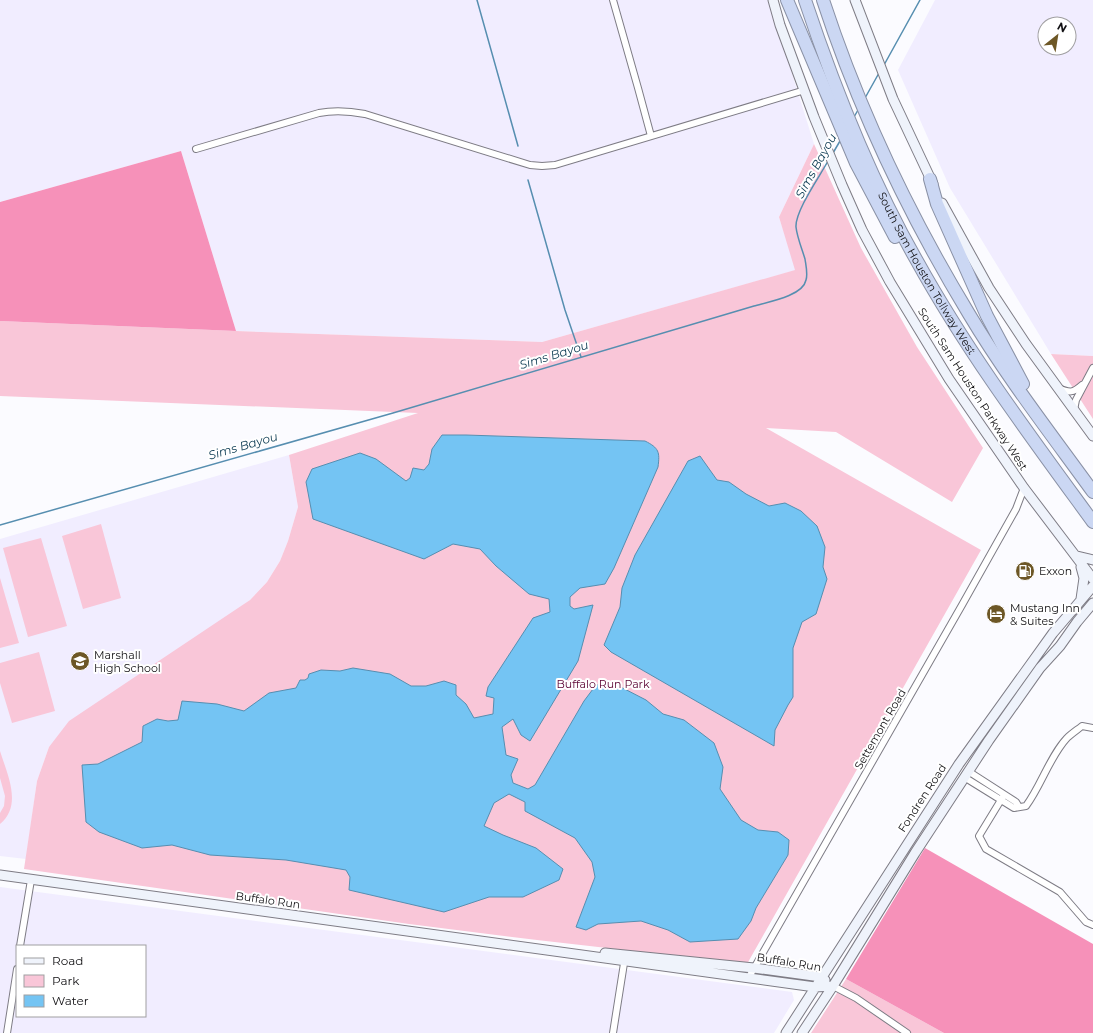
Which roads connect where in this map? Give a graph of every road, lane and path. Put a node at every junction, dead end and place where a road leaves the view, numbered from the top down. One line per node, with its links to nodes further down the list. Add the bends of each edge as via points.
1 (613, 0): 8 (street)
2 (773, 0): 7 (main road, South Sam Houston Parkway West)
3 (787, 0): 11 (highway, via 856,163 885,219 902,250)
4 (805, 0): 11 (highway, South Sam Houston Tollway West, via 842,104 884,198 904,238)
5 (824, 0): 17 (highway, South Sam Houston Tollway West, via 868,120 904,197 969,316)
6 (855, 0): 10 (main road, via 893,99)
7 (805, 90): 8 (street); 18 (main road, South Sam Houston Parkway West, via 842,185 862,230 890,282 949,379)
8 (651, 136): 9 (street, via 555,165 542,166 530,165 365,114 333,111)
9 (196, 149)
10 (930, 179): 14 (main road, via 988,288); 17 (highway, via 937,204 986,316)
11 (969, 348): 20 (highway, South Sam Houston Tollway West)
12 (1093, 368): 13 (street)
13 (1084, 384): 14 (street, via 1073,392); 15 (street)
14 (1058, 388): 15 (main road)
15 (1074, 410): 16 (main road)
16 (1093, 436)
17 (1055, 441): 19 (highway, South Sam Houston Tollway West)
18 (1024, 488): 21 (main road, South Sam Houston Parkway West); 44 (street, Settemont Road, via 1016,509 962,606)
19 (1093, 492)
20 (1093, 522)
21 (1077, 556): 22 (main road); 23 (main road, South Sam Houston Parkway West); 25 (main road, via 1084,578)
22 (1093, 560)
23 (1093, 579)
24 (1093, 586): 25 (main road, Fondren Road)
25 (1080, 601): 29 (main road, Fondren Road)
26 (1093, 603): 28 (main road)
27 (1093, 614): 28 (main road)
28 (1080, 618): 30 (main road)
29 (1032, 661): 30 (main road); 32 (main road, Fondren Road)
30 (1040, 668): 33 (main road)
31 (1093, 728): 34 (street, via 1082,726 1067,738 1026,806 1014,808)
32 (956, 767): 33 (main road); 35 (main road, Fondren Road)
33 (966, 774): 34 (street); 36 (main road)
34 (1003, 798): 41 (street, via 979,836 986,849 1060,892 1086,922)
35 (905, 847): 36 (main road); 39 (main road, Fondren Road)
36 (915, 853): 40 (main road)
37 (0, 876): 38 (main road, Buffalo Run)
38 (31, 880): 42 (street); 43 (main road, Buffalo Run, via 532,948)
39 (859, 918): 40 (main road); 47 (main road, Fondren Road)
40 (871, 925): 49 (main road)
41 (1093, 925)
42 (20, 945)
43 (625, 958): 44 (main road, Buffalo Run); 46 (main road, Buffalo Run); 53 (street)
44 (754, 968): 46 (street, Settemont Road); 47 (main road, Buffalo Run)
45 (16, 975): 52 (street)
46 (748, 977): 48 (main road, Buffalo Run)
47 (821, 977): 49 (main road, Buffalo Run); 50 (main road, Fondren Road)
48 (781, 982): 50 (main road, Buffalo Run); 51 (main road, via 799,990 803,994)
49 (833, 986): 50 (main road, Buffalo Run); 55 (main road); 56 (street, via 856,998)
50 (815, 987): 51 (main road, Fondren Road)
51 (804, 1003): 54 (main road, Fondren Road)
52 (7, 1033)
53 (613, 1033)
54 (786, 1033)
55 (802, 1033)
56 (907, 1033)

